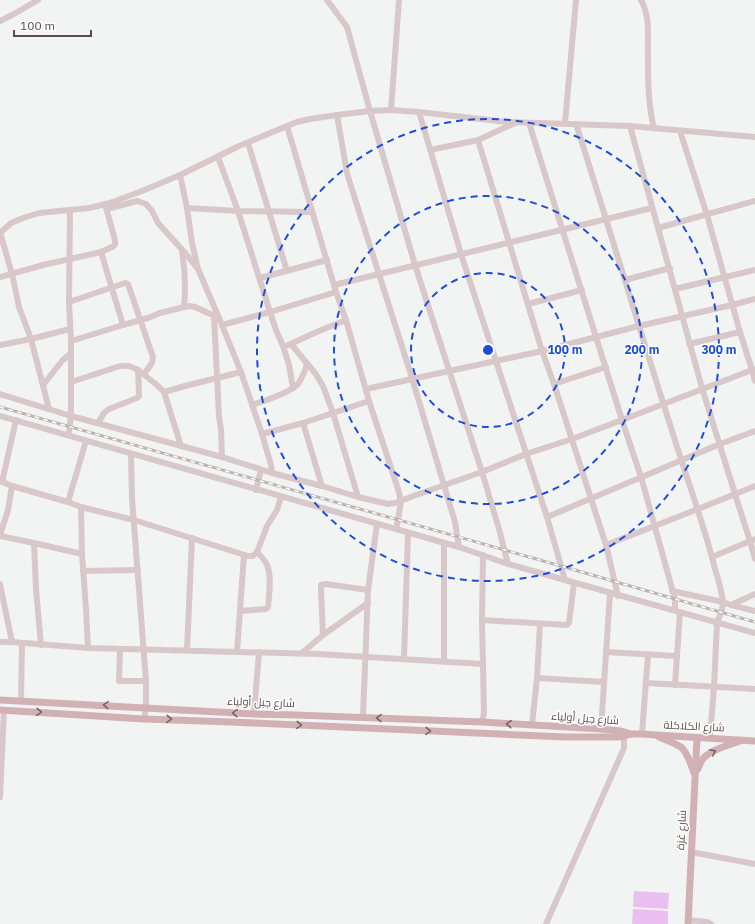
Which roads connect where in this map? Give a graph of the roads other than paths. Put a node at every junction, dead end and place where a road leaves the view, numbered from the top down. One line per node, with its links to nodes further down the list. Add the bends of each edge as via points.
1 (38, 0): 6 (street)
2 (327, 0): 8 (street, via 347,27)
3 (399, 0): 7 (street)
4 (576, 0): 13 (street)
5 (640, 0): 17 (street, via 648,19 650,113)
6 (0, 21)
7 (392, 110): 8 (street); 9 (street)
8 (370, 111): 10 (street); 44 (street)
9 (419, 112): 11 (street); 22 (street)
10 (337, 115): 15 (street); 50 (street, via 347,173)
11 (516, 122): 12 (street); 20 (street)
12 (529, 123): 13 (street); 36 (street)
13 (565, 123): 14 (street)
14 (576, 124): 16 (street); 34 (street)
15 (287, 126): 21 (street); 32 (street)
16 (630, 126): 17 (street); 28 (street)
17 (654, 128): 18 (street)
18 (680, 131): 19 (street); 33 (street)
19 (755, 137)
20 (478, 140): 22 (street); 38 (street)
21 (248, 143): 23 (street); 31 (street)
22 (430, 150): 41 (street)
23 (218, 157): 24 (street); 30 (street)
24 (180, 175): 26 (street); 27 (street)
25 (755, 201): 33 (street)
26 (106, 206): 29 (street); 39 (street, via 137,201 146,204 158,223); 40 (street, via 116,244)
27 (187, 208): 30 (street); 46 (street)
28 (652, 208): 34 (street); 35 (street)
29 (70, 210): 37 (street, via 40,213 23,218); 42 (street)
30 (238, 211): 31 (street); 52 (street)
31 (270, 212): 32 (street); 48 (street)
32 (312, 212): 43 (street)
33 (707, 215): 35 (street); 53 (street)
34 (607, 218): 36 (street); 54 (street)
35 (658, 228): 45 (street)
36 (563, 229): 38 (street); 58 (street)
37 (0, 232): 49 (street)
38 (509, 243): 41 (street); 62 (street)
39 (182, 250): 46 (street); 64 (street, via 185,275)
40 (101, 252): 42 (street); 56 (street)
41 (461, 254): 44 (street); 84 (street)
42 (69, 259): 49 (street); 61 (street)
43 (327, 260): 48 (street); 55 (street)
44 (415, 265): 50 (street); 89 (street)
45 (670, 268): 54 (street); 57 (street)
46 (198, 269): 67 (street)
47 (755, 270): 53 (street)
48 (287, 271): 52 (street)
49 (12, 274): 51 (street); 76 (street, via 19,307)
50 (379, 274): 55 (street); 93 (street)
51 (0, 277)
52 (260, 278): 65 (street)
53 (725, 278): 57 (street); 63 (street)
54 (625, 280): 72 (street)
55 (334, 285): 59 (street)
56 (111, 287): 61 (street); 68 (street, via 128,284); 70 (street)
57 (675, 289): 66 (street)
58 (582, 290): 62 (street); 75 (street)
59 (336, 292): 65 (street); 69 (street)
60 (755, 299): 63 (street)
61 (69, 302): 73 (street)
62 (528, 304): 82 (street)
63 (732, 305): 66 (street); 74 (street)
64 (184, 307): 67 (street, via 195,307); 68 (street)
65 (270, 312): 71 (street); 81 (street)
66 (682, 316): 72 (street); 79 (street)
67 (217, 317): 71 (street); 92 (street)
68 (140, 320): 70 (street); 91 (street, via 153,357)
69 (346, 320): 78 (street); 100 (street)
70 (123, 325): 77 (street)
71 (222, 325): 90 (street)
72 (639, 326): 75 (street); 104 (street)
73 (70, 329): 76 (street); 77 (street)
74 (740, 332): 79 (street); 87 (street)
75 (596, 337): 82 (street); 86 (street)
76 (31, 339): 80 (street); 97 (street)
77 (70, 341): 83 (street)
78 (291, 344): 81 (street); 85 (street)
79 (689, 344): 99 (street)
80 (0, 345)
81 (283, 346): 98 (street)
82 (542, 351): 84 (street); 96 (street)
83 (71, 353): 95 (street); 97 (street)
84 (497, 361): 89 (street); 122 (street)
85 (307, 364): 98 (street, via 301,379); 107 (street, via 323,386)
86 (606, 367): 96 (street); 111 (street)
87 (753, 369): 94 (street); 99 (street)
88 (138, 370): 91 (street); 95 (street, via 120,366); 112 (street, via 137,398 109,409)
89 (449, 370): 93 (street); 126 (street)
90 (241, 372): 92 (street); 105 (street)
91 (144, 374): 101 (street)
92 (217, 378): 101 (street); 123 (street)
93 (412, 378): 100 (street); 130 (street)
94 (755, 381)
95 (71, 382): 109 (street)
96 (554, 384): 117 (street)
97 (43, 386): 106 (street)
98 (293, 388): 105 (street)
99 (702, 388): 104 (street); 119 (street)
100 (366, 389): 103 (street)
101 (164, 392): 120 (street)
102 (0, 394): 106 (street)
103 (369, 401): 107 (street); 139 (street)
104 (664, 404): 111 (street); 124 (street)
105 (252, 405): 115 (street)
106 (49, 408): 109 (street)
107 (332, 413): 113 (street); 137 (street)
108 (0, 416): 110 (street)
109 (71, 416): 112 (street); 116 (street)
110 (16, 420): 116 (street); 129 (street)
111 (622, 420): 117 (street); 128 (street)
112 (98, 423): 120 (street)
113 (303, 423): 115 (street); 132 (street)
114 (755, 431): 119 (street)
115 (262, 434): 127 (street)
116 (68, 435): 118 (street)
117 (572, 439): 122 (street); 138 (street)
118 (86, 440): 121 (street); 140 (street)
119 (720, 444): 124 (street); 135 (street)
120 (181, 446): 123 (street)
121 (131, 454): 134 (street); 144 (street)
122 (526, 454): 126 (street); 143 (street)
123 (222, 457): 125 (street)
124 (681, 460): 128 (street); 142 (street)
125 (261, 470): 127 (street); 134 (street)
126 (482, 472): 130 (street); 162 (street)
127 (272, 473): 132 (street)
128 (641, 477): 138 (street); 146 (street)
129 (1, 482): 131 (street)
130 (444, 485): 139 (street); 155 (street)
131 (12, 486): 140 (street); 149 (street)
132 (322, 486): 137 (street)
133 (755, 486): 135 (street)
134 (256, 490): 136 (street)
135 (735, 494): 142 (street); 151 (street)
136 (281, 497): 145 (street); 156 (street)
137 (358, 497): 139 (street, via 388,504)
138 (591, 498): 143 (street); 154 (street)
139 (401, 501): 147 (street)
140 (68, 502): 141 (street)
141 (81, 507): 144 (street); 157 (street)
142 (698, 509): 146 (street); 160 (street)
143 (547, 517): 165 (street)
144 (134, 520): 150 (street); 163 (street)
145 (377, 524): 147 (street); 168 (street)
146 (654, 526): 154 (street); 169 (street)
147 (396, 529): 148 (street)
148 (408, 533): 153 (street); 199 (street)
149 (0, 536): 152 (street)
150 (192, 538): 158 (street); 191 (street)
151 (753, 540): 160 (street); 161 (street)
152 (34, 543): 157 (street); 187 (street)
153 (444, 543): 155 (street); 200 (street)
154 (606, 545): 172 (street)
155 (460, 547): 159 (street)
156 (257, 552): 158 (street, via 253,556); 176 (street, via 265,561 269,572 268,607 262,610)
157 (82, 554): 164 (street)
158 (244, 555): 176 (street)
159 (483, 555): 162 (street); 179 (street)
160 (712, 557): 173 (street)
161 (755, 558)
162 (508, 564): 165 (street)
163 (138, 570): 164 (street); 190 (street)
164 (83, 571): 188 (street)
165 (566, 580): 166 (street)
166 (574, 583): 170 (street); 181 (street, via 569,623)
167 (0, 584): 185 (street)
168 (368, 590): 174 (street); 183 (street, via 321,585)
169 (672, 591): 173 (street); 177 (street)
170 (610, 593): 172 (street); 194 (street)
171 (755, 594): 175 (street)
172 (618, 596): 177 (street)
173 (723, 602): 175 (street); 180 (street)
174 (368, 603): 183 (street); 198 (street)
175 (732, 605): 178 (street)
176 (240, 611): 192 (street)
177 (677, 611): 180 (street); 197 (street)
178 (755, 611)
179 (482, 620): 181 (street); 201 (street)
180 (717, 622): 182 (street); 207 (street)
181 (540, 624): 202 (street)
182 (755, 633)
183 (322, 635): 195 (street)
184 (0, 642): 185 (street)
185 (12, 642): 186 (street)
186 (22, 644): 187 (street); 210 (street)
187 (41, 645): 188 (street)
188 (88, 648): 189 (street)
189 (120, 648): 190 (street); 203 (street, via 119,681)
190 (144, 650): 191 (street); 203 (street)
191 (186, 650): 192 (street)
192 (237, 652): 193 (street)
193 (259, 652): 195 (street); 213 (street)
194 (606, 652): 196 (street); 204 (street)
195 (302, 653): 198 (street)
196 (648, 654): 197 (street); 205 (street)
197 (676, 656): 206 (street)
198 (365, 657): 199 (street); 214 (street)
199 (404, 658): 200 (street)
200 (444, 661): 201 (street)
201 (483, 664): 216 (street)
202 (537, 678): 204 (street); 217 (street)
203 (146, 681): 211 (street)
204 (604, 682): 218 (street)
205 (646, 684): 206 (street); 220 (street)
206 (675, 684): 207 (street)
207 (714, 687): 208 (street); 223 (street)
208 (755, 689)
209 (0, 700): 210 (main road, شارع جبل أولياء)
210 (20, 700): 211 (main road, شارع جبل أولياء, one-way to 210)
211 (146, 707): 213 (main road, شارع جبل أولياء, one-way to 211); 215 (street)
212 (2, 710): 215 (main road, شارع جبل أولياء, one-way to 215); 227 (street)
213 (254, 714): 214 (main road, شارع جبل أولياء)
214 (363, 718): 216 (main road, شارع جبل أولياء, one-way to 214)
215 (144, 719): 219 (main road, شارع جبل أولياء, one-way to 219, via 564,738 621,737)
216 (482, 722): 217 (main road, شارع جبل أولياء, one-way to 216)
217 (532, 725): 218 (main road, شارع جبل أولياء)
218 (601, 729): 219 (main road, شارع جبل أولياء)
219 (627, 734): 220 (main road, شارع الكلاكلة); 232 (street, via 624,748)
220 (642, 734): 221 (main road, شارع الكلاكلة)
221 (656, 735): 222 (main road, شارع الكلاكلة); 226 (main road, via 684,750)
222 (697, 738): 223 (main road, شارع الكلاكلة); 226 (main road, شارع غزة)
223 (710, 738): 224 (main road, شارع الكلاكلة)
224 (743, 740): 225 (main road, شارع الكلاكلة); 226 (main road, one-way to 224, via 706,756)
225 (755, 740)
226 (695, 777): 229 (main road, شارع غزة)
227 (0, 788): 228 (street)
228 (0, 797)
229 (691, 852): 230 (street); 231 (main road, شارع غزة)
230 (755, 864)
231 (688, 922): 233 (street)
232 (546, 924)
233 (711, 924)

